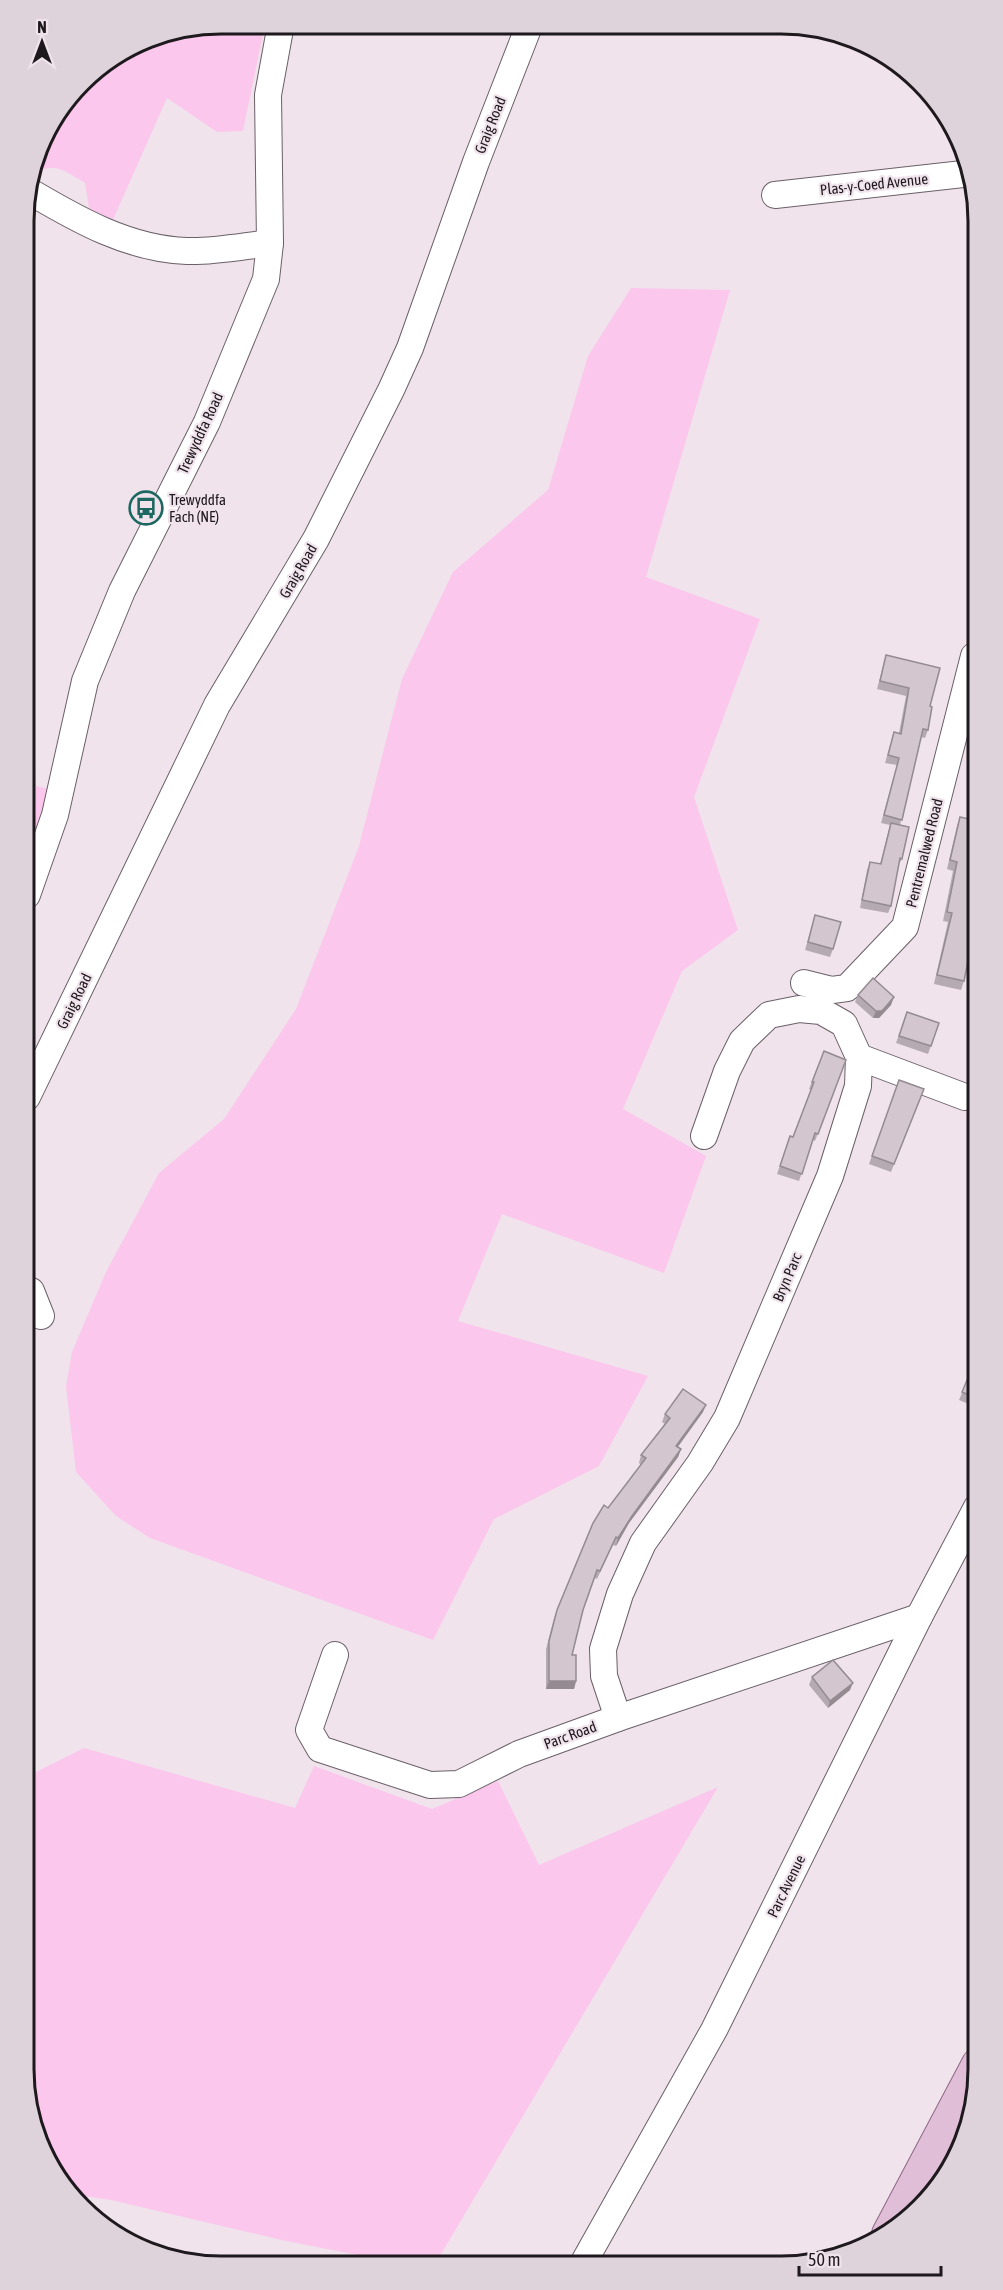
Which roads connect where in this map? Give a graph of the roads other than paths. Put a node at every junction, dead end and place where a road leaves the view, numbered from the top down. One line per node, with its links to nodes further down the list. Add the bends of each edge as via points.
1 (279, 34): 6 (street, Trewyddfa Road, via 268,95)
2 (526, 34): 11 (street, Graig Road, via 391,390 316,539 217,705)
3 (962, 174): 5 (street, Plas-y-Coed Avenue)
4 (36, 195): 6 (street, via 118,238 155,248 189,251)
5 (775, 195)
6 (270, 243): 8 (street, Trewyddfa Road, via 266,279 207,422 122,591 85,681 56,815)
7 (968, 680): 9 (street, Pentremalwed Road, via 905,927 847,988 832,990)
8 (35, 875)
9 (804, 983)
10 (859, 1057): 12 (street); 13 (street, Bryn Parc, via 844,1024 821,1011 799,1009 769,1015 742,1041); 17 (street, Bryn Parc, via 858,1086 830,1176 727,1418 644,1543 620,1594 603,1649 604,1676)
11 (35, 1081)
12 (965, 1097)
13 (704, 1136)
14 (968, 1524): 15 (street, Parc Avenue)
15 (919, 1617): 17 (street, Parc Road); 20 (street, Parc Avenue, via 714,2030)
16 (335, 1655): 17 (street, Parc Road, via 309,1730 320,1749 430,1785 459,1784 519,1754)
17 (618, 1718)
18 (968, 2083): 19 (main road)
19 (899, 2214)
20 (587, 2256)

